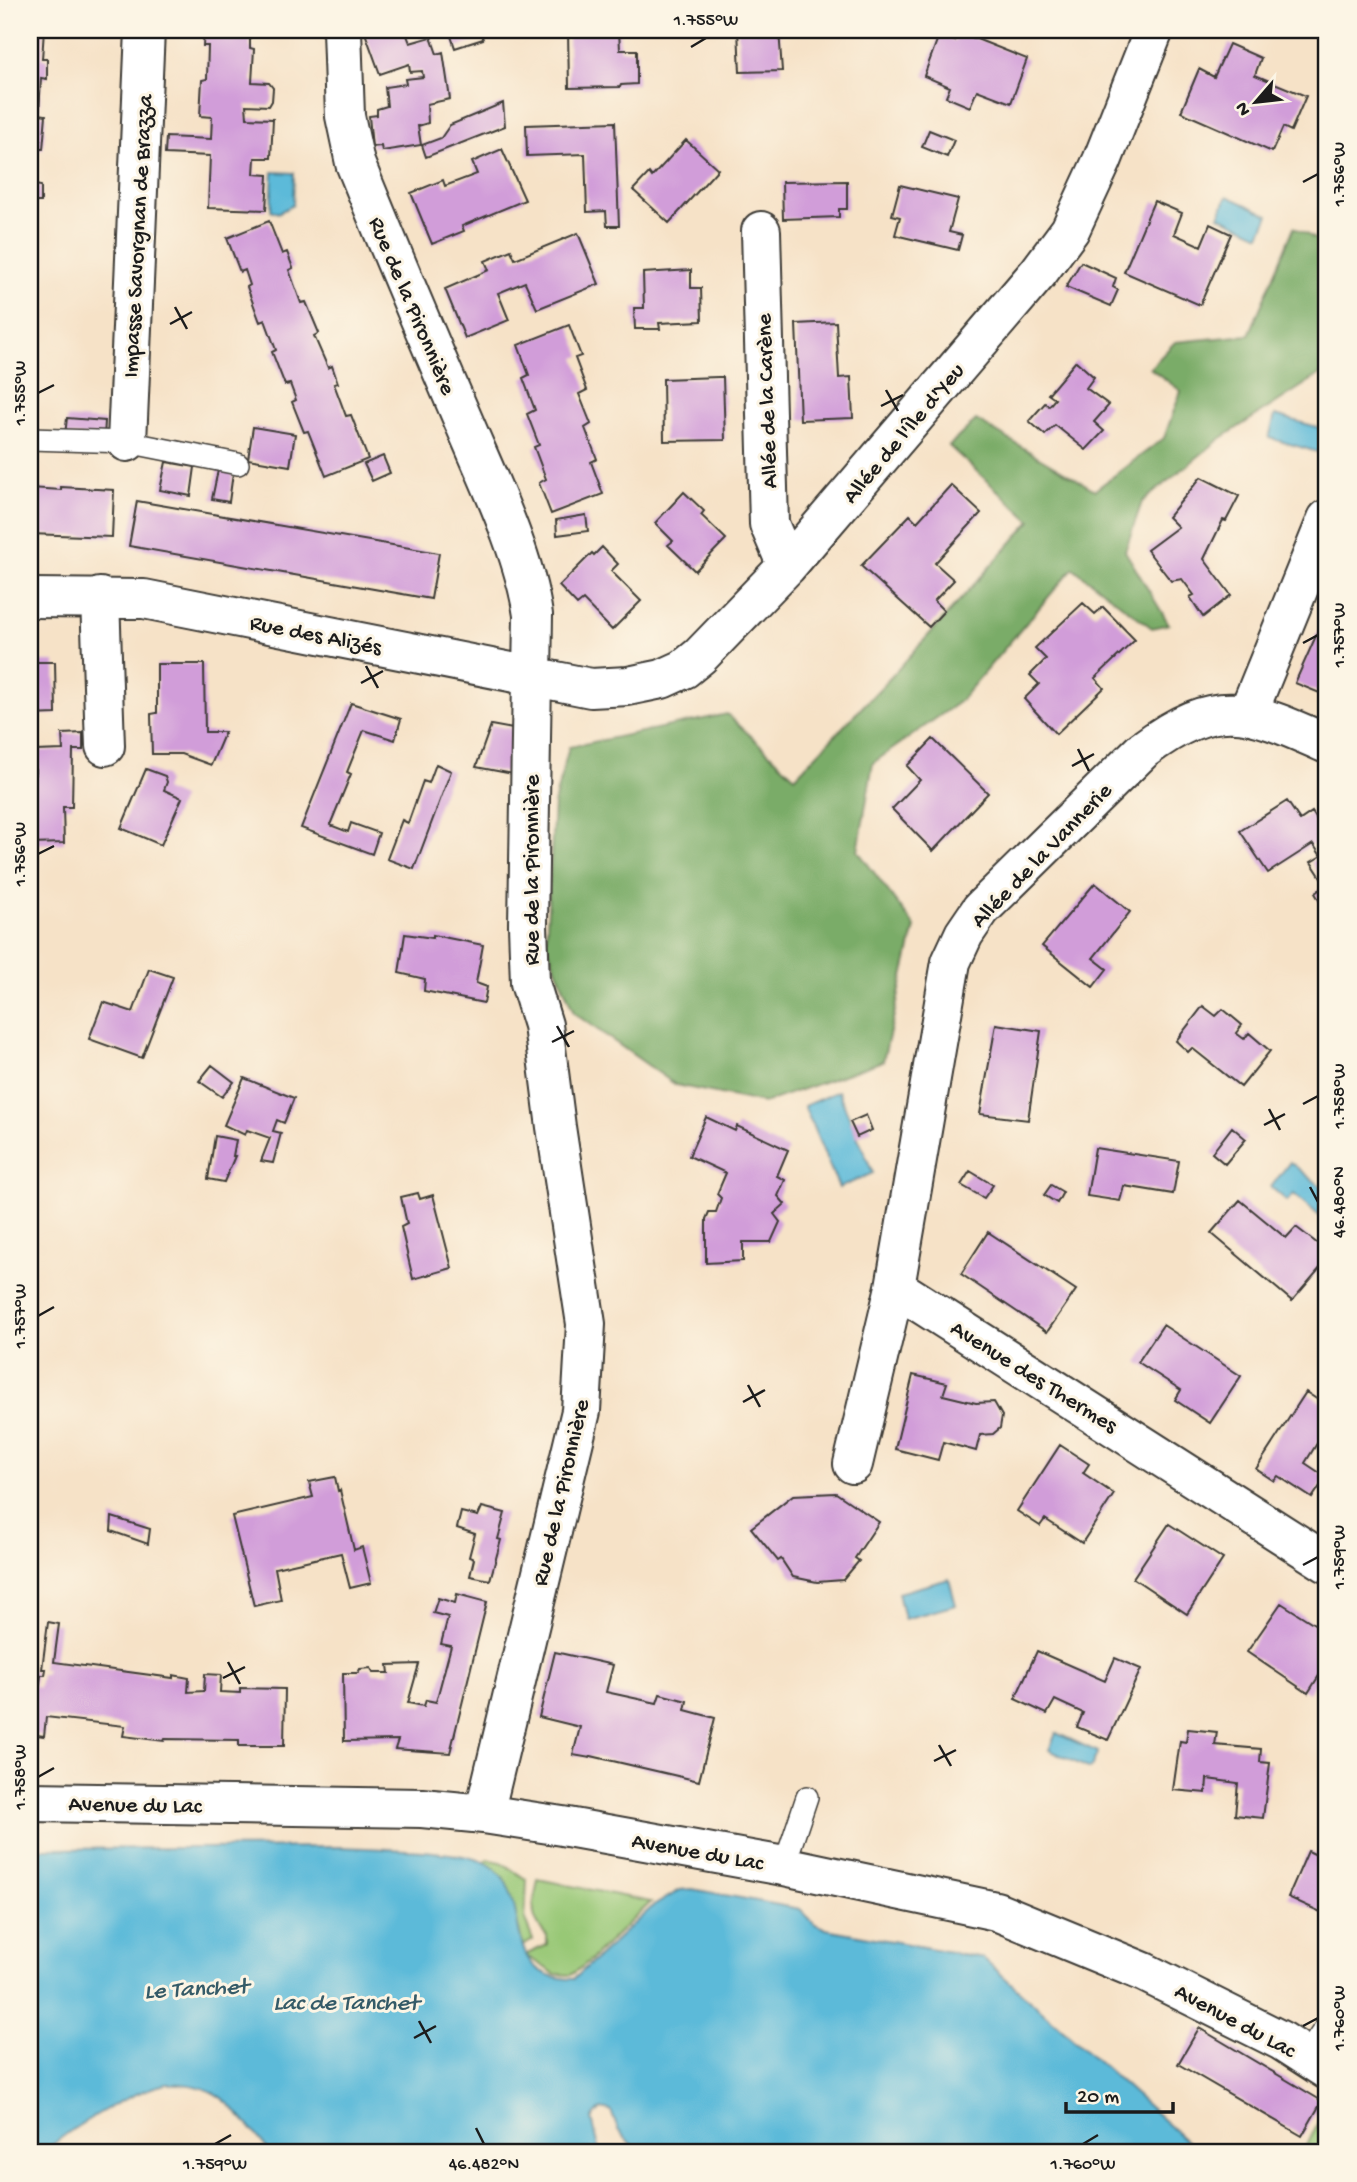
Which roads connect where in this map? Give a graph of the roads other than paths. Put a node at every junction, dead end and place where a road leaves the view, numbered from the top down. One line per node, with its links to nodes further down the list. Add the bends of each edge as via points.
1 (145, 30): 6 (street, Impasse Savorgnan de Brazza)
2 (342, 30): 12 (street, Rue de la Pironnière, via 345,116 355,163 521,564 533,615)
3 (1154, 30): 9 (street, Allée de l'Île d'Yeu, via 1070,230)
4 (761, 231): 9 (street, Allée de la Carène, via 769,524)
5 (30, 439): 6 (lane)
6 (127, 442): 7 (lane)
7 (238, 464)
8 (1327, 519): 13 (street)
9 (788, 566): 12 (street, Allée de l'Île d'Yeu, via 700,656 662,679 591,688)
10 (100, 597): 11 (street, Rue des Alizés); 12 (street, Rue des Alizés, via 145,598); 15 (street)
11 (30, 598)
12 (531, 677): 21 (street, Rue de la Pironnière, via 530,982 543,1025 586,1324 581,1411)
13 (1248, 713): 14 (street, Allée de la Vannerie); 16 (street, Allée de la Vannerie, via 1196,718 1143,750 981,909 964,934 951,962)
14 (1327, 744)
15 (105, 746)
16 (895, 1287): 17 (street); 18 (street, Avenue des Thermes)
17 (853, 1464)
18 (1327, 1563)
19 (807, 1797): 22 (lane)
20 (30, 1802): 21 (street, Avenue du Lac, via 422,1808)
21 (484, 1814): 22 (street, Avenue du Lac)
22 (784, 1866): 24 (street, Avenue du Lac, via 996,1911 1144,1972 1282,2040)
23 (1327, 2025): 24 (lane)
24 (1316, 2063)

